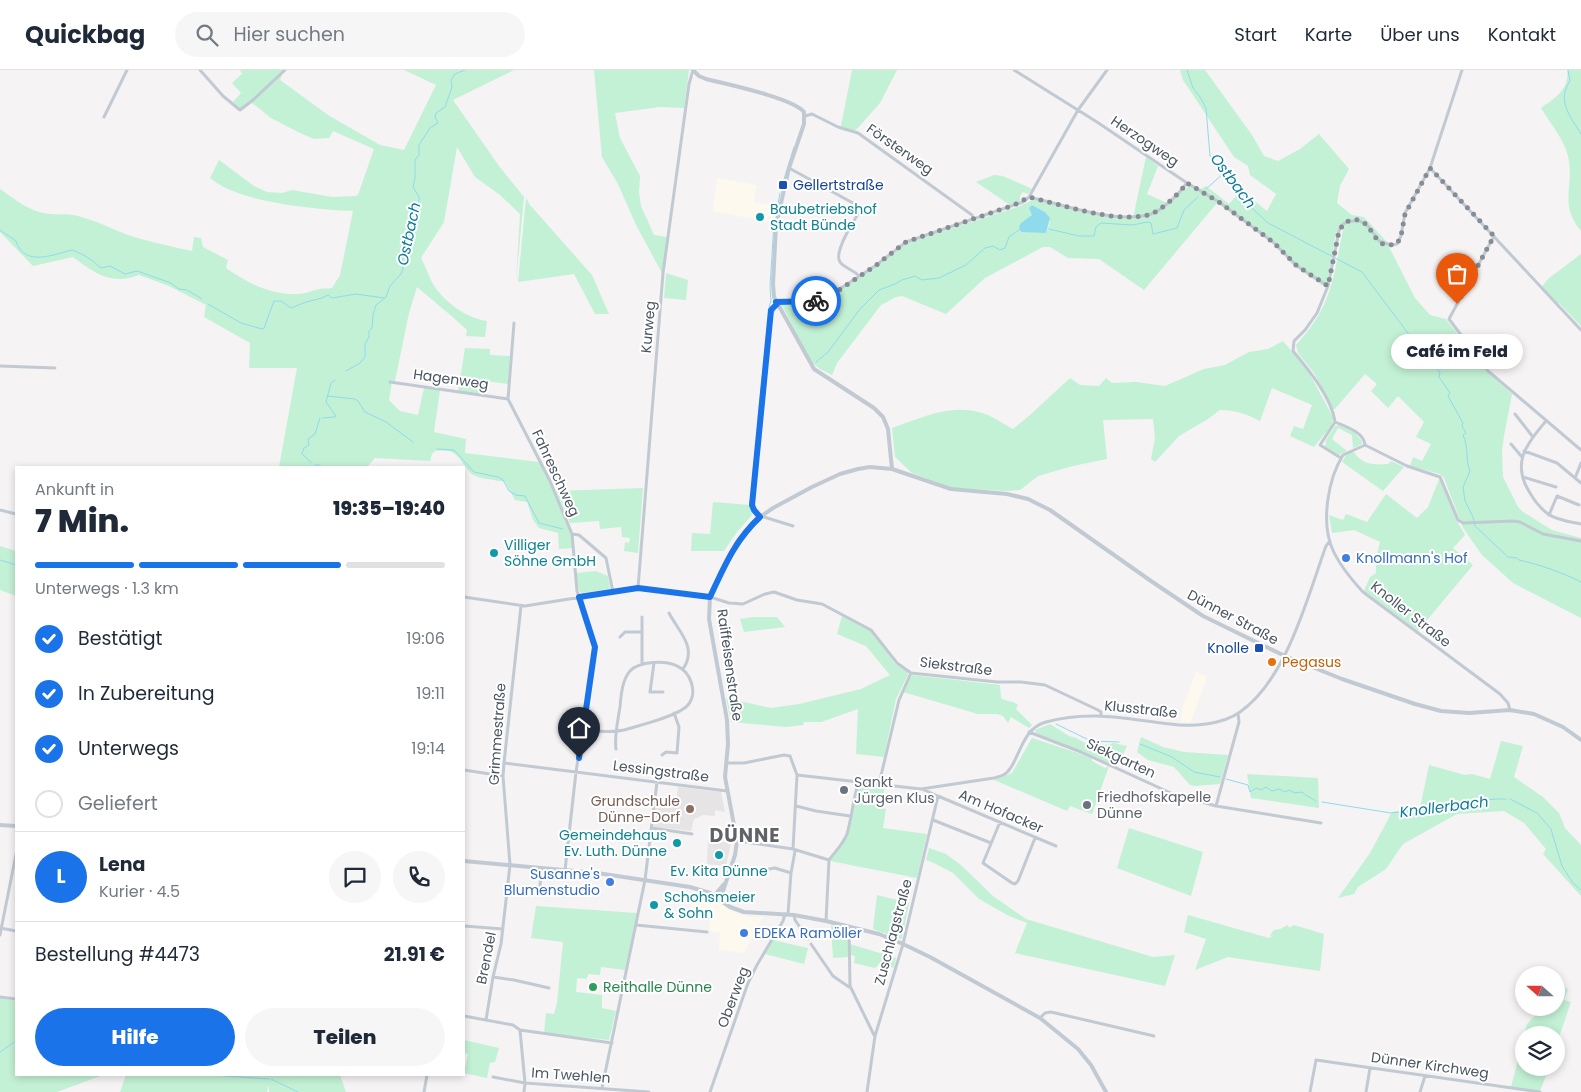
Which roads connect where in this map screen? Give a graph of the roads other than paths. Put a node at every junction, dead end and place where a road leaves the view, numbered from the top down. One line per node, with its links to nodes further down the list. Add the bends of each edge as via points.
1 (127, 70): 10 (street)
2 (200, 70): 3 (street, via 240,110)
3 (284, 70)
4 (693, 70): 9 (street, via 706,79 793,104); 52 (street, Kurweg, via 663,273)
5 (1014, 70): 8 (street, Herzogweg)
6 (1108, 70): 8 (street)
7 (1462, 70): 12 (street)
8 (1078, 110): 13 (street, Herzogweg); 14 (street)
9 (805, 116): 11 (street); 15 (street, Försterweg, via 812,114 838,128 858,133)
10 (104, 118)
11 (789, 168): 17 (street, via 862,208 850,226 838,255 840,263); 19 (street, via 776,225 773,284)
12 (1430, 168): 16 (street); 18 (street, via 1405,214 1397,244 1379,241 1363,222 1353,220 1342,225)
13 (1187, 183): 14 (street, via 1155,212 1117,218); 18 (street, Herzogweg, via 1234,213 1273,242 1297,266)
14 (1029, 197): 15 (street)
15 (973, 218): 17 (street, via 906,242)
16 (1494, 236): 21 (street); 27 (street, via 1449,319 1488,371)
17 (859, 276): 19 (street, via 824,300)
18 (1328, 286): 28 (street, via 1317,313 1294,342 1293,351 1320,388)
19 (777, 303): 37 (street, via 814,369 883,417 888,429); 46 (street, via 770,314 752,505)
20 (514, 323): 25 (street)
21 (1581, 330)
22 (0, 366): 23 (street)
23 (55, 368)
24 (390, 382): 25 (street, Hagenweg)
25 (508, 399): 49 (street, Fahreschweg, via 550,481)
26 (1515, 414): 29 (street)
27 (1546, 421): 29 (street); 32 (street)
28 (1335, 422): 31 (street, via 1357,432); 35 (street, via 1320,445)
29 (1533, 437): 33 (street)
30 (1511, 444): 34 (street)
31 (1364, 445): 35 (street); 51 (street, via 1407,466 1440,477 1458,520 1463,523 1513,521 1543,534)
32 (1581, 450)
33 (1524, 451): 34 (street); 39 (street, via 1557,463)
34 (1522, 457): 38 (street)
35 (1341, 458): 50 (street, Knoller Straße, via 1327,496)
36 (1581, 463): 39 (street)
37 (892, 469): 46 (street, Raiffeisenstraße, via 870,467 850,470 786,500); 62 (street, Dünner Straße, via 951,489 1028,499 1050,510 1203,616)
38 (1523, 477): 41 (street); 45 (street, via 1537,505)
39 (1575, 478): 40 (street)
40 (1581, 484)
41 (1556, 488)
42 (1579, 506): 45 (street, via 1557,496)
43 (0, 510): 44 (street)
44 (15, 514)
45 (1549, 515): 47 (street)
46 (760, 517): 48 (street); 56 (street, Raiffeisenstraße, via 733,548)
47 (1581, 524)
48 (793, 526)
49 (572, 534): 53 (street, via 579,535 606,558); 55 (street, Fahreschweg)
50 (1330, 541): 62 (street, Klusstraße); 68 (street, Knoller Straße, via 1345,572 1363,592 1500,694)
51 (1581, 541)
52 (638, 588): 53 (street, Siekstraße); 56 (street, Siekstraße)
53 (613, 592): 55 (street, Siekstraße)
54 (465, 597): 57 (street, Siekstraße)
55 (579, 597): 57 (street, Siekstraße); 72 (street, Fahreschweg, via 595,647)
56 (710, 597): 66 (street, Siekstraße, via 743,604 774,592 822,604 871,630 896,663); 79 (street, Raiffeisenstraße, via 709,620 727,720)
57 (521, 606): 78 (street, Grimmestraße)
58 (669, 613): 65 (street, via 684,637 688,652)
59 (642, 617): 60 (street)
60 (642, 632): 61 (street, via 625,632); 63 (street)
61 (620, 637)
62 (1285, 656): 68 (street, Dünner Straße, via 1342,679 1441,711); 69 (street, Klusstraße, via 1261,690)
63 (642, 663): 64 (street); 73 (street, via 630,671 625,683)
64 (654, 663): 65 (street, via 674,664); 67 (street, via 650,692)
65 (683, 669): 70 (street, via 690,678 692,693 688,705)
66 (911, 672): 71 (street, Siekstraße, via 1045,685 1098,710); 86 (street, via 899,700)
67 (663, 692)
68 (1510, 710): 75 (street, Dünner Straße, via 1546,718)
69 (1238, 713): 71 (street, Klusstraße, via 1216,721 1183,725); 91 (street, via 1239,722)
70 (674, 714): 73 (street); 77 (street, via 678,727 677,753)
71 (1101, 715): 74 (street, Klusstraße, via 1043,723)
72 (583, 729): 73 (street); 81 (street, Fahreschweg)
73 (617, 731): 76 (street)
74 (1029, 732): 87 (street, via 1005,774); 91 (street, Siekgarten, via 1163,790)
75 (1581, 740)
76 (616, 749)
77 (662, 755)
78 (504, 763): 81 (street, Lessingstraße); 83 (street, Grimmestraße)
79 (726, 764): 82 (street, via 784,755 790,756); 88 (street, Raiffeisenstraße)
80 (465, 770): 83 (street)
81 (576, 772): 85 (street, Lessingstraße); 111 (street, Fahreschweg)
82 (798, 774): 84 (street); 90 (street)
83 (503, 776): 108 (street, Grimmestraße)
84 (859, 781): 86 (street); 92 (street)
85 (657, 782): 88 (street, Lessingstraße); 98 (street)
86 (879, 784): 87 (street)
87 (921, 789): 89 (street)
88 (727, 791): 101 (street, Raiffeisenstraße)
89 (938, 796): 93 (street, Zuschlagstraße); 94 (street, Am Hofacker)
90 (796, 806): 92 (street); 104 (street)
91 (1216, 806): 95 (street, Siekgarten)
92 (850, 816): 106 (street, via 844,839)
93 (934, 820): 102 (street); 131 (street, Zuschlagstraße)
94 (1000, 822): 100 (street, Am Hofacker); 102 (street)
95 (1321, 823)
96 (0, 824): 97 (street)
97 (15, 826)
98 (652, 828): 99 (street); 113 (street)
99 (692, 834)
100 (1035, 838): 102 (street, via 1015,884 983,863); 103 (street, Am Hofacker)
101 (737, 841): 104 (street); 114 (street, Raiffeisenstraße)
102 (991, 843)
103 (1056, 846)
104 (794, 850): 106 (street); 112 (street)
105 (15, 859): 124 (street)
106 (829, 860): 120 (street)
107 (465, 861): 108 (street)
108 (510, 865): 109 (street); 125 (street, Brendel)
109 (541, 868): 111 (street); 115 (street)
110 (770, 869): 112 (street)
111 (565, 870): 113 (street)
112 (791, 873): 118 (street)
113 (645, 880): 116 (street, via 694,888); 121 (street)
114 (726, 882): 116 (street, Raiffeisenstraße); 117 (street, Raiffeisenstraße)
115 (540, 888)
116 (714, 896): 117 (street)
117 (720, 900): 118 (street, via 744,912)
118 (787, 914): 119 (street); 154 (street, Oberweg, via 748,983)
119 (794, 915): 120 (street); 129 (street)
120 (826, 921): 123 (street)
121 (636, 925): 127 (street); 143 (street)
122 (465, 926): 125 (street)
123 (849, 926): 131 (street); 133 (street)
124 (1, 928): 126 (street); 128 (street)
125 (503, 930): 132 (street, Brendel)
126 (15, 931)
127 (707, 932)
128 (0, 935)
129 (808, 939)
130 (811, 944): 133 (street, via 833,976)
131 (903, 944): 138 (street); 141 (street, Zuschlagstraße)
132 (493, 977): 134 (street); 139 (street, Brendel)
133 (850, 986): 141 (street)
134 (548, 988)
135 (0, 997): 136 (street)
136 (15, 999)
137 (465, 1016): 139 (street)
138 (1040, 1018): 142 (street, via 1051,1012); 156 (street, via 1078,1049)
139 (486, 1020): 140 (street, via 513,1025)
140 (520, 1030): 143 (street); 148 (street)
141 (875, 1036): 155 (street, Zuschlagstraße)
142 (1154, 1036)
143 (612, 1043): 149 (street)
144 (1370, 1068): 146 (street, Dünner Kirchweg); 157 (street, Dünner Kirchweg, via 1316,1060); 158 (street)
145 (427, 1076): 150 (street)
146 (1425, 1076): 159 (street); 160 (street, Dünner Kirchweg)
147 (493, 1078): 148 (street, Im Twehlen)
148 (525, 1083): 149 (street, Im Twehlen); 151 (street)
149 (602, 1088): 152 (street, Im Twehlen)
150 (424, 1092)
151 (524, 1092)
152 (641, 1092): 153 (street, Im Twehlen)
153 (649, 1092)
154 (710, 1092)
155 (867, 1092)
156 (1106, 1092)
157 (1310, 1092)
158 (1366, 1092)
159 (1420, 1092)
160 (1540, 1092)

